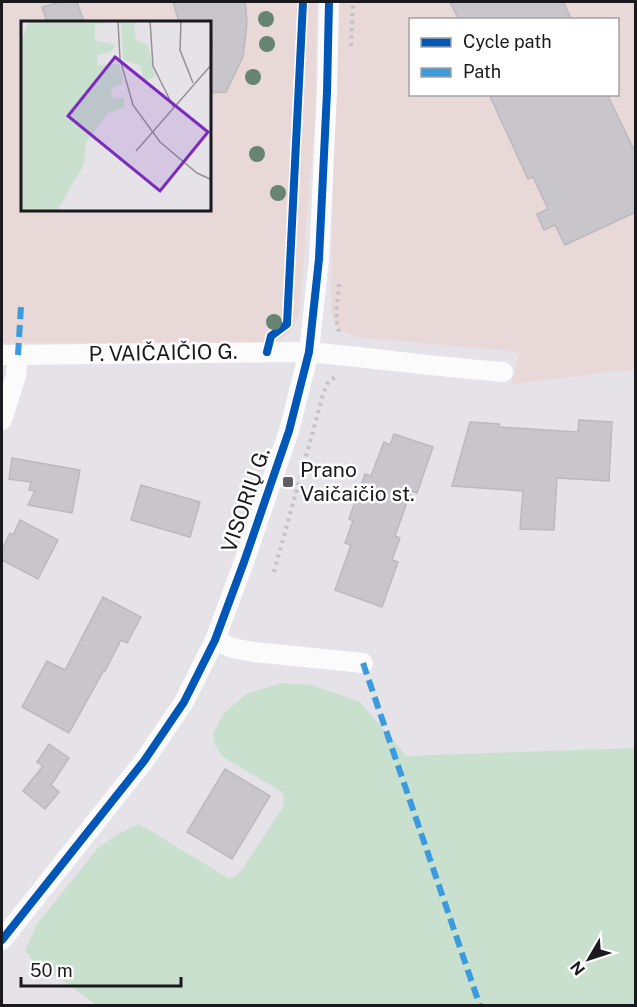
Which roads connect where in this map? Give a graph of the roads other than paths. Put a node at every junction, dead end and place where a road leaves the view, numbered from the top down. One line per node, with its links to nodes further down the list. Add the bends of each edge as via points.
1 (329, 2): 2 (street, VISORIŲ G., via 320,238)
2 (309, 352): 3 (street, P. VAIČAIČIO G.); 4 (street, P. VAIČAIČIO G.); 6 (street, VISORIŲ G., via 289,431)
3 (10, 355): 5 (street, via 16,376)
4 (503, 372)
5 (2, 420)
6 (215, 640): 7 (street, via 254,652); 8 (street, VISORIŲ G., via 184,702 144,761)
7 (363, 663)
8 (2, 940)

